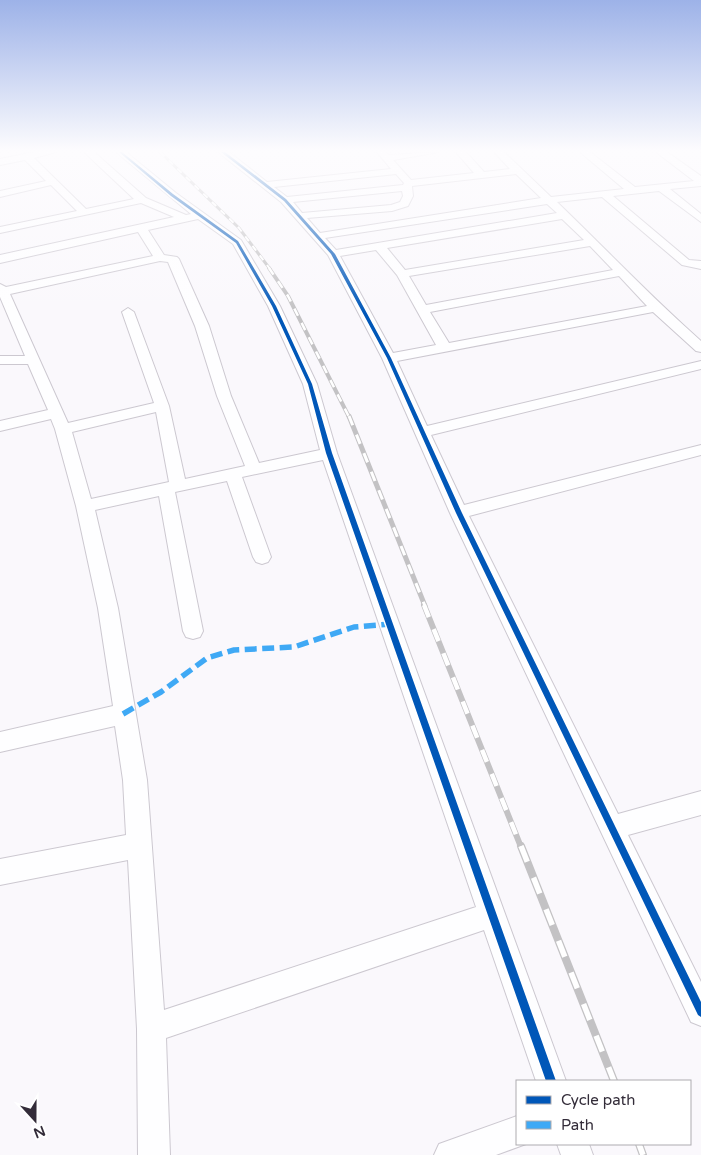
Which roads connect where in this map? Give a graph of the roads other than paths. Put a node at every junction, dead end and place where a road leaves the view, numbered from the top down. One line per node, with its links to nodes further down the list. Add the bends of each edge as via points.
1 (78, 206): 11 (street)
2 (113, 206): 11 (street)
3 (160, 206): 13 (street)
4 (181, 206): 13 (street)
5 (290, 206): 14 (street)
6 (398, 206): 14 (street)
7 (512, 206): 18 (street)
8 (556, 206): 12 (street)
9 (618, 206): 24 (street, via 686,263)
10 (686, 206): 15 (street)
11 (84, 212): 17 (street)
12 (566, 215): 19 (street); 20 (street)
13 (192, 216): 16 (street); 42 (street, via 236,242 274,306 310,384)
14 (299, 216): 18 (street)
15 (701, 218)
16 (141, 228): 22 (street); 23 (street)
17 (0, 230)
18 (318, 236): 21 (street)
19 (593, 242): 25 (street); 26 (street)
20 (379, 246): 21 (street); 26 (street)
21 (333, 254): 33 (street)
22 (160, 258): 27 (street); 43 (street, via 173,259 202,326 224,396)
23 (0, 259)
24 (701, 265)
25 (623, 272): 28 (street); 29 (street)
26 (402, 274): 29 (street)
27 (2, 294): 35 (street)
28 (656, 308): 31 (street); 32 (street)
29 (424, 309): 31 (street)
30 (128, 312): 37 (street)
31 (445, 348): 33 (street)
32 (701, 348)
33 (389, 358): 40 (street)
34 (0, 360): 35 (street)
35 (33, 360): 38 (street)
36 (701, 365): 40 (street)
37 (162, 406): 38 (street); 45 (street)
38 (60, 421): 39 (street); 46 (street)
39 (0, 426)
40 (422, 432): 47 (street)
41 (701, 450): 47 (street)
42 (330, 453): 43 (street); 56 (street)
43 (254, 469): 44 (street)
44 (233, 474): 45 (street); 48 (street)
45 (172, 487): 46 (street); 49 (street)
46 (85, 506): 50 (street, via 108,608)
47 (459, 514): 53 (street)
48 (262, 558)
49 (193, 631)
50 (123, 714): 51 (street); 54 (street, via 135,780)
51 (0, 742)
52 (701, 803): 53 (street)
53 (611, 828): 57 (street)
54 (140, 845): 55 (street); 58 (street)
55 (0, 872)
56 (491, 916): 58 (street); 59 (street)
57 (701, 1012)
58 (152, 1029): 61 (street)
59 (551, 1080)
60 (516, 1132): 62 (street)
61 (154, 1155)
62 (450, 1155)

